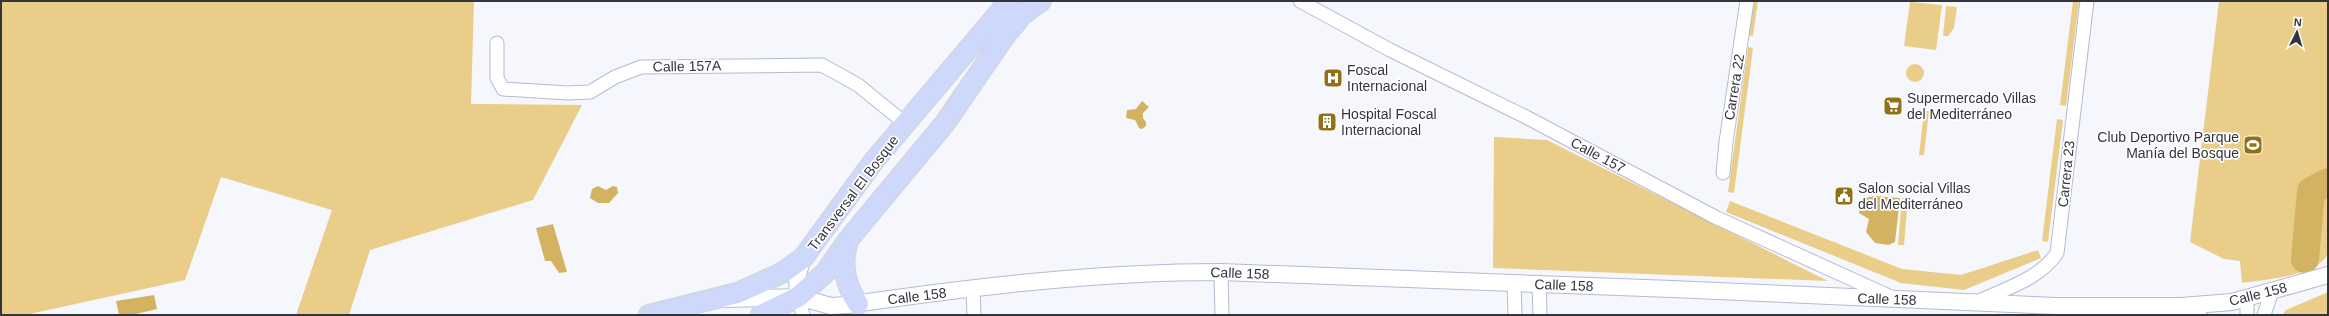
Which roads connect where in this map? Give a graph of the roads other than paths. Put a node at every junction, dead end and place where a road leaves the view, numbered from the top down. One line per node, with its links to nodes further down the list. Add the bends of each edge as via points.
1 (1009, 1): 7 (main road, Transversal El Bosque)
2 (1041, 1): 9 (main road, Transversal El Bosque, via 1024,14 1004,37 944,123)
3 (1300, 1): 19 (street, Calle 157, via 1715,217)
4 (1747, 1): 8 (street, Carrera 22)
5 (2087, 1): 20 (street, Carrera 23, via 2057,253 2039,273)
6 (497, 43): 7 (street, Calle 157A, via 497,78 503,89 590,92 616,77 641,67 822,65 858,85)
7 (906, 124): 10 (main road, Transversal El Bosque, via 873,162)
8 (1723, 173)
9 (848, 240): 21 (main road, via 844,256 845,273 849,289); 22 (main road, Transversal El Bosque)
10 (803, 258): 18 (main road, Transversal El Bosque, via 782,273 748,289); 22 (street, via 797,277)
11 (1221, 272): 13 (street, Calle 158); 15 (street, Calle 158, via 1144,274); 27 (street)
12 (2328, 275): 16 (street, Calle 158)
13 (1514, 284): 14 (street, Calle 158); 28 (street)
14 (1539, 284): 19 (street, Calle 158); 29 (street)
15 (973, 290): 21 (street, Calle 158); 26 (street)
16 (2272, 292): 17 (street, Calle 158); 32 (street)
17 (2247, 299): 23 (street, Calle 158); 31 (street)
18 (714, 300): 22 (street, Calle 158); 24 (main road, Transversal El Bosque)
19 (1899, 300): 20 (street, Calle 158)
20 (1977, 302): 23 (street, Calle 158, via 2056,306)
21 (858, 304): 22 (street, Calle 158)
22 (800, 306): 25 (main road, Transversal El Bosque)
23 (2181, 306): 30 (street)
24 (649, 315)
25 (761, 315)
26 (974, 315)
27 (1222, 315)
28 (1515, 315)
29 (1540, 315)
30 (2200, 315)
31 (2247, 315)
32 (2264, 315)

